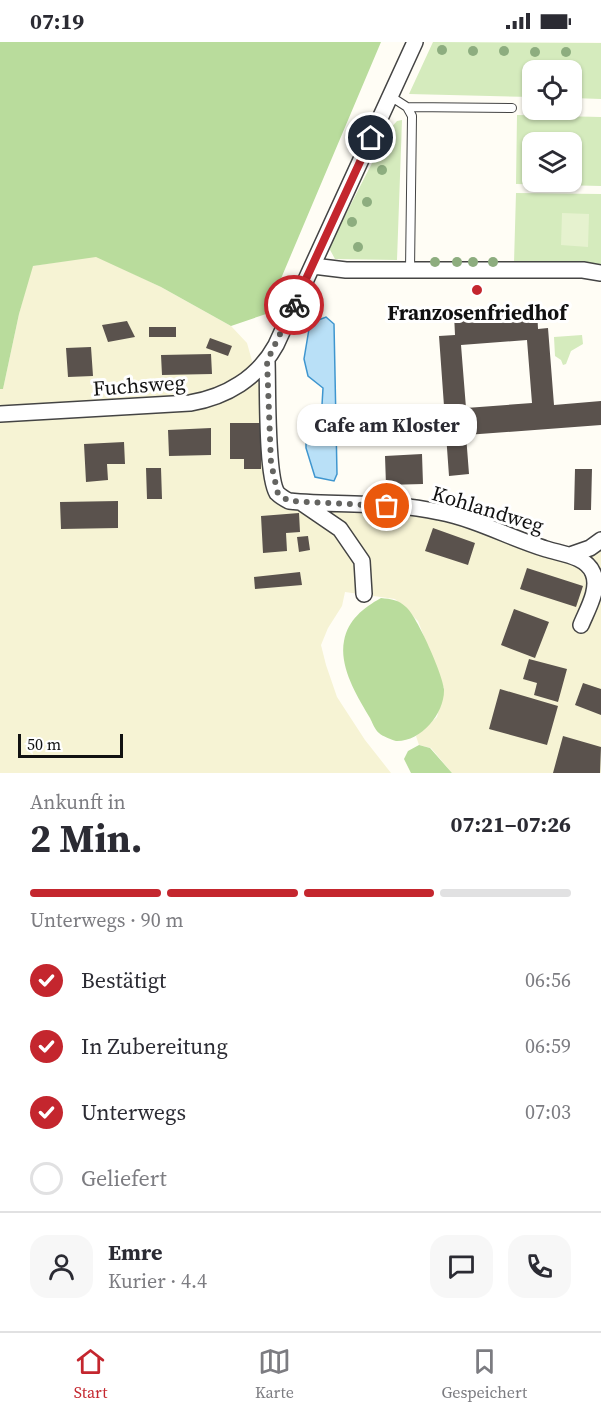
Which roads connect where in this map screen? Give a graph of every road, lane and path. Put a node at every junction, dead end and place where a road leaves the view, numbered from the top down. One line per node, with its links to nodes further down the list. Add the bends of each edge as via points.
1 (415, 42): 2 (street)
2 (390, 96): 3 (lane); 5 (street)
3 (407, 107): 4 (lane); 6 (lane, via 413,129)
4 (512, 108)
5 (313, 266): 6 (street); 8 (street)
6 (410, 270): 7 (street)
7 (601, 273)
8 (267, 361): 9 (street, Fuchsweg, via 245,382 209,400); 10 (street, Kohlandweg, via 274,482 278,494)
9 (0, 414)
10 (301, 502): 12 (street, Kohlandweg, via 439,512); 13 (street, via 340,529 362,561)
11 (601, 540): 12 (street)
12 (570, 555): 14 (street, via 587,564 594,574 595,588)
13 (364, 594)
14 (581, 625)

